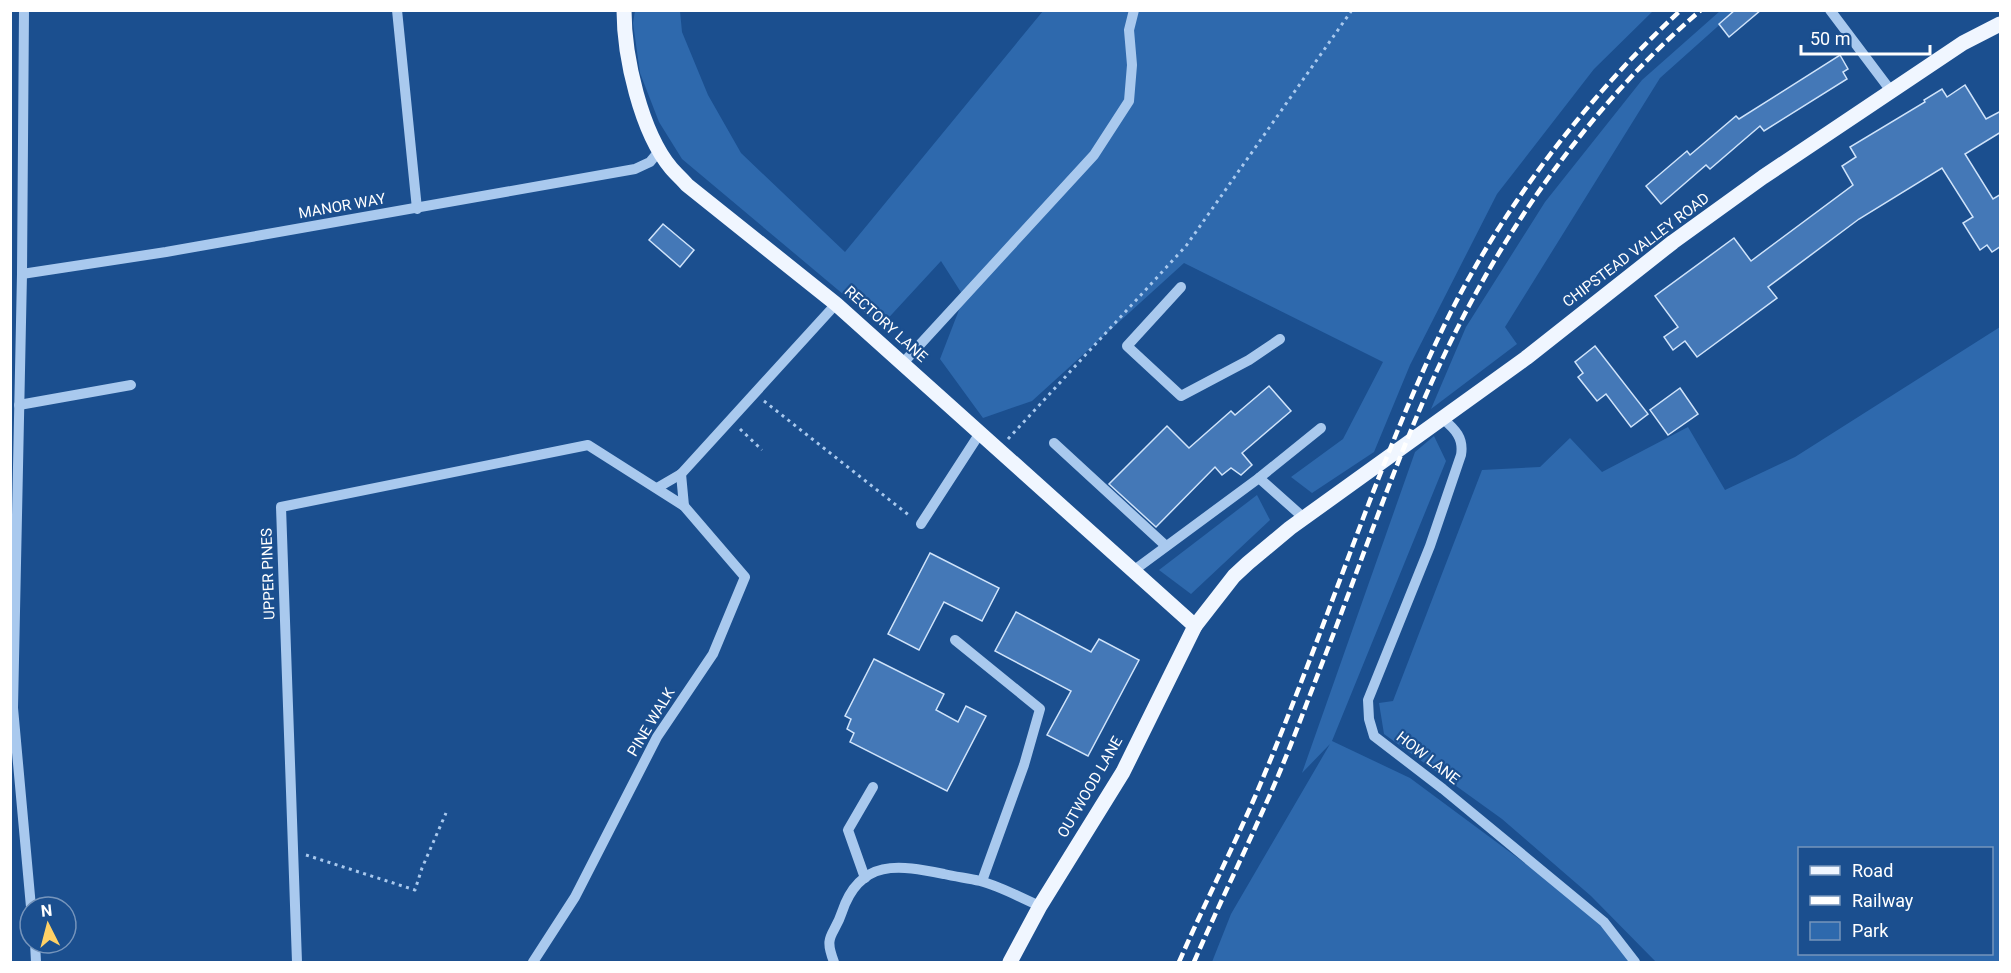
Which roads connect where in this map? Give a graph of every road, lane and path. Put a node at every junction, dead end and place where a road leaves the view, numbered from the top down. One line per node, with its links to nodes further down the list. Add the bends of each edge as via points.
1 (24, 10): 11 (street)
2 (397, 10): 10 (street)
3 (624, 10): 9 (main road, RECTORY LANE, via 629,64 642,110)
4 (1134, 10): 16 (street, via 1129,30 1132,65 1128,101 1094,154)
5 (1352, 10): 26 (path, via 1186,246)
6 (1830, 10): 8 (street)
7 (2001, 24): 8 (main road, CHIPSTEAD VALLEY ROAD)
8 (1891, 91): 20 (main road, CHIPSTEAD VALLEY ROAD, via 1673,242)
9 (660, 150): 10 (street, MANOR WAY, via 650,162 635,169); 14 (main road, RECTORY LANE, via 670,168 687,184)
10 (417, 209): 12 (street, MANOR WAY)
11 (16, 239): 12 (street)
12 (22, 274): 19 (street)
13 (1180, 286): 15 (street, via 1127,346 1181,396)
14 (836, 304): 16 (main road, RECTORY LANE); 18 (street)
15 (1280, 339)
16 (903, 363): 23 (main road, RECTORY LANE)
17 (131, 385): 19 (street)
18 (754, 393): 21 (street); 32 (path)
19 (19, 405): 42 (street, via 13,708)
20 (1443, 419): 31 (main road, CHIPSTEAD VALLEY ROAD); 48 (street, HOW LANE, via 1459,436 1463,445 1461,455 1430,546 1368,700 1374,736 1604,921)
21 (730, 420): 25 (path); 27 (street)
22 (1321, 428): 28 (street)
23 (980, 433): 26 (main road, RECTORY LANE); 32 (street)
24 (1054, 443): 33 (street)
25 (762, 450)
26 (999, 450): 34 (main road, RECTORY LANE)
27 (681, 474): 29 (street); 30 (street)
28 (1258, 478): 31 (street); 33 (street)
29 (657, 488): 30 (street, PINE WALK); 39 (street, UPPER PINES, via 588,445 280,507)
30 (684, 506): 45 (street, PINE WALK, via 745,577 713,654 657,737 575,897)
31 (1304, 518): 35 (main road, CHIPSTEAD VALLEY ROAD, via 1234,576)
32 (921, 524)
33 (1166, 546): 34 (street)
34 (1133, 570): 35 (main road, RECTORY LANE)
35 (1195, 626): 43 (main road, OUTWOOD LANE, via 1123,772)
36 (955, 640): 41 (street, via 1040,709)
37 (873, 786): 40 (street, via 848,830)
38 (446, 813): 39 (path, via 415,890)
39 (293, 851): 44 (street, UPPER PINES)
40 (865, 878): 41 (street, via 877,870 903,867); 46 (street, via 848,898 829,937)
41 (982, 881): 43 (street)
42 (30, 895)
43 (1040, 906): 47 (main road, OUTWOOD LANE)
44 (297, 963)
45 (532, 963)
46 (834, 963)
47 (1010, 963)
48 (1635, 963)

